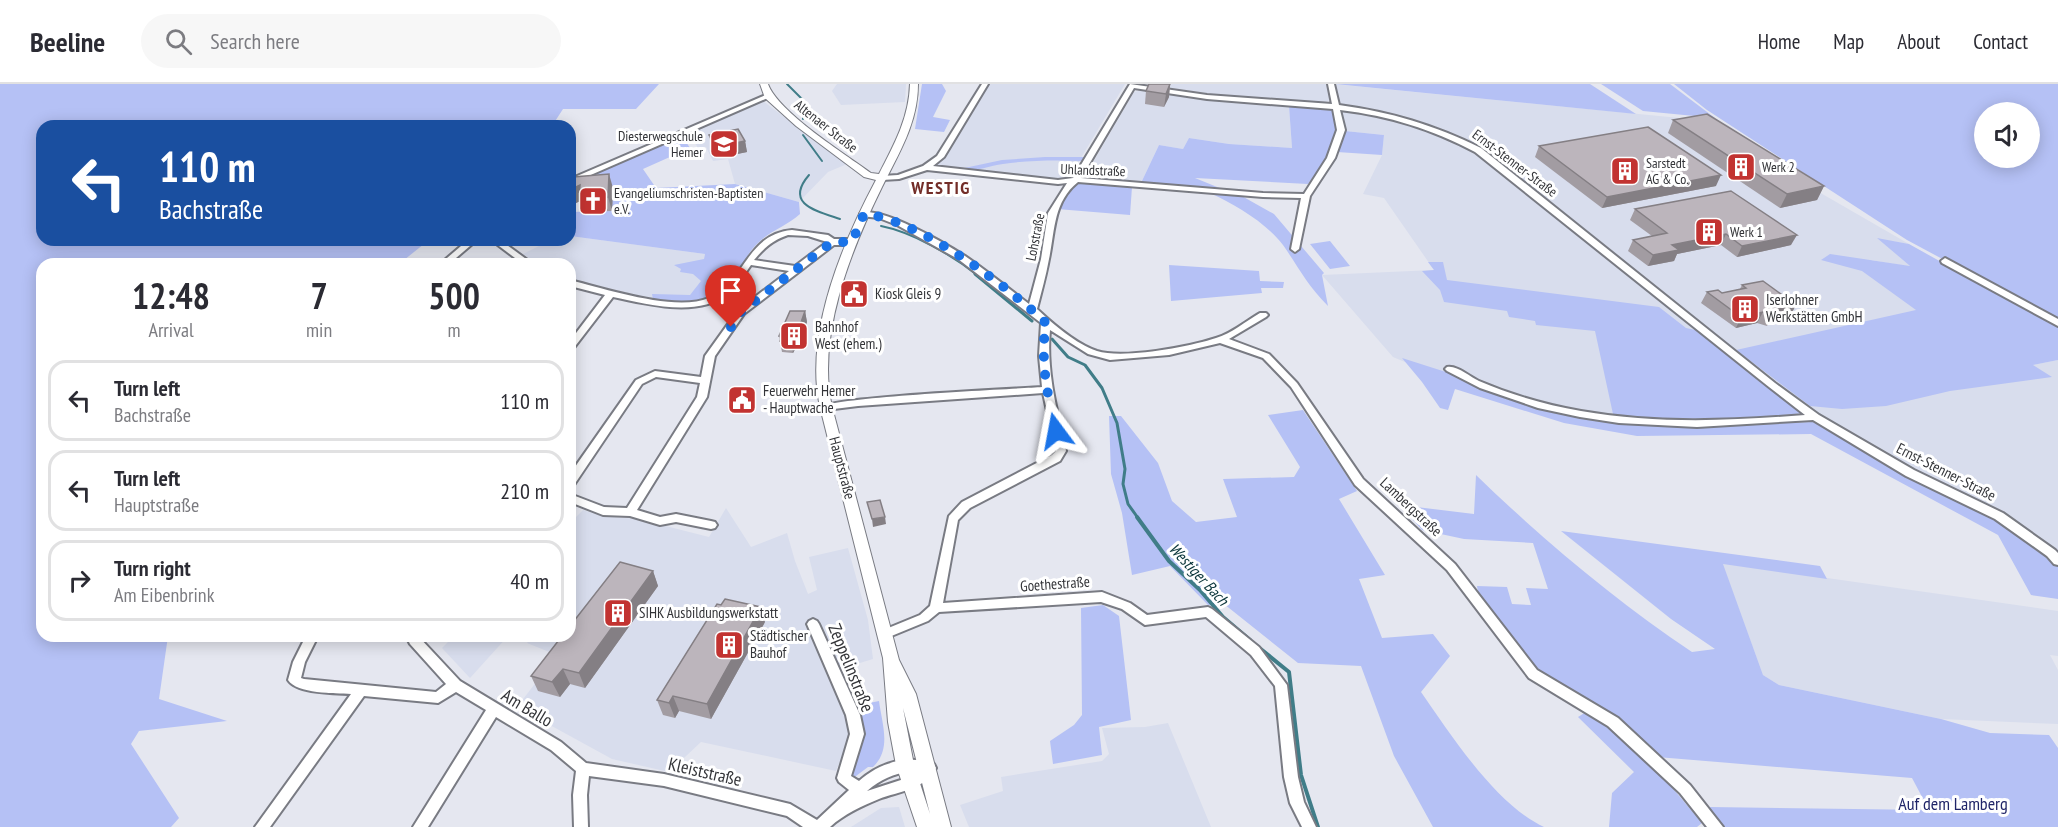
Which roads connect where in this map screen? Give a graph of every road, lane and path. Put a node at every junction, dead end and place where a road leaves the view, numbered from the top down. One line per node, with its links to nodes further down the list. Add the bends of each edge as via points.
1 (764, 84): 6 (main road, Altenaer Straße)
2 (914, 84): 9 (main road, Hauptstraße, via 909,120)
3 (985, 84): 8 (street, via 940,157)
4 (1331, 84): 7 (street)
5 (1132, 85): 7 (street, Ernst-Stenner-Straße, via 1230,99); 11 (street, Lohstraße)
6 (768, 96): 9 (main road, Altenaer Straße, via 847,160 868,175); 10 (street)
7 (1338, 106): 12 (street, via 1341,130 1331,158); 36 (street, Ernst-Stenner-Straße, via 1405,118 1452,135 1478,150)
8 (926, 168): 9 (street, Uhlandstraße); 11 (street, Uhlandstraße, via 1058,182)
9 (882, 178): 13 (main road, Hauptstraße)
10 (576, 179)
11 (1076, 180): 12 (street, Uhlandstraße); 26 (street, Lohstraße, via 1067,187 1052,213)
12 (1306, 196): 18 (street)
13 (864, 214): 15 (main road, Hauptstraße); 26 (street, via 889,218 961,257)
14 (832, 242): 15 (street); 22 (street, via 828,238 788,233 768,240); 23 (street)
15 (852, 242): 35 (main road, Hauptstraße, via 822,358)
16 (465, 246): 19 (street)
17 (504, 246): 20 (street)
18 (1295, 249)
19 (451, 258)
20 (520, 258)
21 (1945, 261): 29 (street)
22 (751, 262): 23 (street); 25 (street, via 729,288 714,299 694,304 655,302)
23 (795, 269): 33 (street, via 741,312 710,356)
24 (576, 284): 25 (street)
25 (611, 293): 30 (street)
26 (1032, 310): 28 (street)
27 (1263, 315): 31 (street)
28 (1046, 323): 31 (street, via 1083,349 1110,357 1169,352); 34 (street, via 1042,346)
29 (2058, 323)
30 (576, 338)
31 (1221, 340): 65 (street, Lambergstraße, via 1266,356 1294,385 1359,482 1451,567 1533,674 1613,722 1685,789)
32 (1450, 369): 36 (street, via 1477,384 1562,412 1672,425)
33 (706, 381): 37 (street, via 655,374 639,382); 39 (street, via 702,397)
34 (1046, 390): 35 (street); 42 (street, via 1061,451 1056,458 966,505 953,519)
35 (826, 407): 44 (main road, Hauptstraße)
36 (1815, 417): 41 (street, Ernst-Stenner-Straße, via 1910,473 1999,516)
37 (576, 473)
38 (576, 500): 39 (street, via 603,511)
39 (630, 512): 40 (street, via 660,521 676,518)
40 (711, 525)
41 (2058, 561)
42 (936, 608): 44 (street, via 924,618); 64 (street, Goethestraße, via 1102,597 1126,606 1145,620 1208,612 1255,651 1281,685 1291,777)
43 (813, 624): 55 (street, Zeppelinstraße, via 853,715 857,734 844,778)
44 (885, 634): 47 (main road, Hauptstraße)
45 (309, 642): 49 (street, via 294,680)
46 (415, 642): 48 (street, Am Ballo)
47 (891, 658): 51 (main road, Hauptstraße, via 893,696); 52 (main road, Hauptstraße, via 908,694)
48 (455, 685): 49 (street, via 438,698); 50 (street, Am Ballo)
49 (361, 690): 57 (street)
50 (494, 709): 53 (street, Am Ballo, via 556,746); 58 (street)
51 (906, 765): 52 (street); 54 (main road, Hauptstraße); 55 (street, via 885,770)
52 (929, 768): 54 (street); 63 (main road, Hauptstraße)
53 (583, 770): 59 (street); 60 (street, Kleiststraße, via 664,780 790,810)
54 (911, 784): 56 (street, via 883,791); 62 (main road, Hauptstraße)
55 (859, 790): 56 (street)
56 (840, 811): 61 (street)
57 (262, 827)
58 (420, 827)
59 (581, 827)
60 (815, 827)
61 (820, 827)
62 (926, 827)
63 (942, 827)
64 (1308, 827)
65 (1716, 827)

